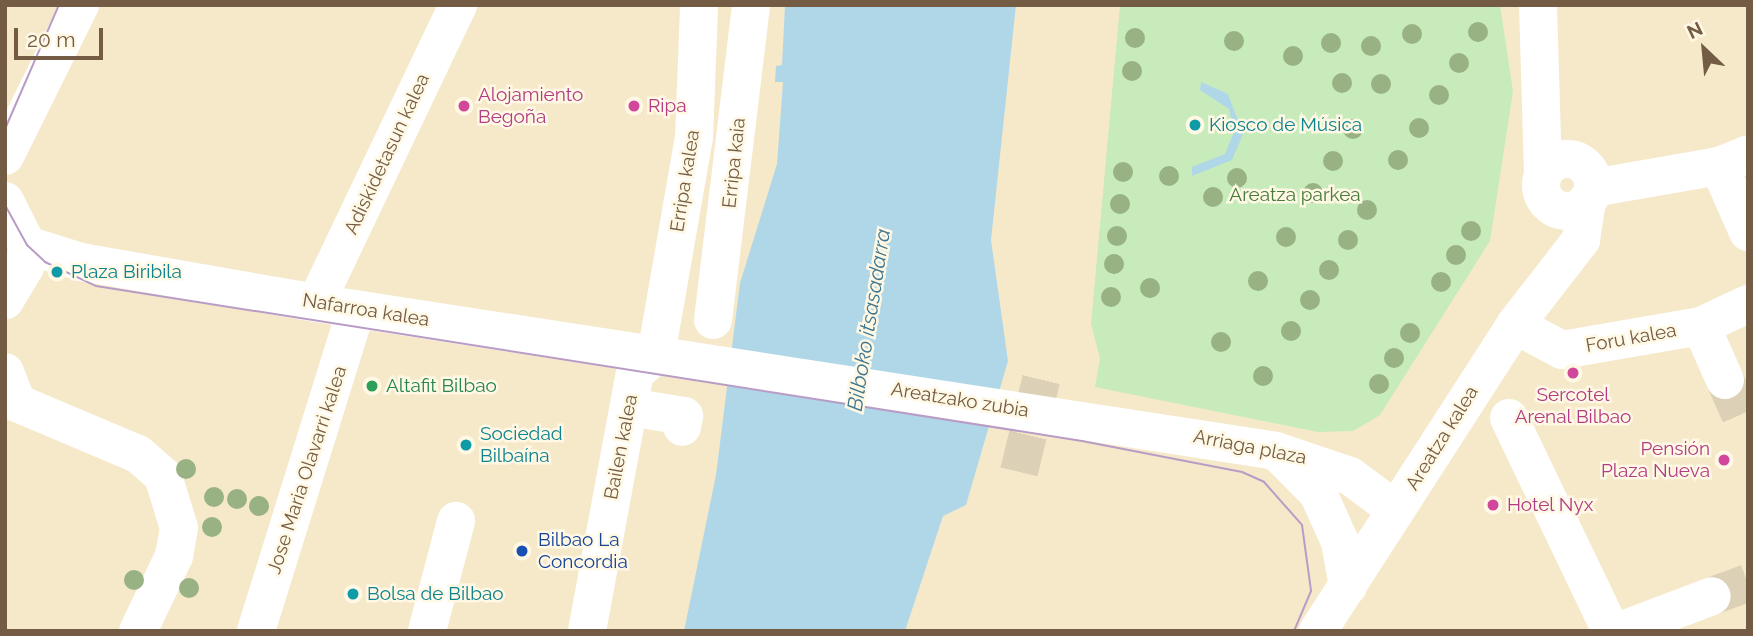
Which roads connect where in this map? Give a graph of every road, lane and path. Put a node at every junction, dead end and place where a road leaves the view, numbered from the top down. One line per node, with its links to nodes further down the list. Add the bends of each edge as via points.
1 (80, 5): 6 (street)
2 (458, 5): 13 (street, Adiskidetasun kalea)
3 (699, 5): 19 (street, Erripa kalea, via 694,138)
4 (751, 5): 16 (street, Erripa kaia)
5 (1538, 5): 8 (street, Areatza kalea, via 1543,74)
6 (5, 156)
7 (1733, 160): 8 (street); 10 (street)
8 (1576, 184): 17 (street, Areatza kalea, via 1549,247 1543,296)
9 (5, 201): 11 (street)
10 (1748, 233)
11 (27, 245): 12 (street, via 25,267); 13 (street, Nafarroa kalea, via 81,262)
12 (5, 300)
13 (316, 303): 15 (street, Nafarroa kalea)
14 (1748, 304): 18 (street, Foru kalea)
15 (356, 309): 19 (street, Nafarroa kalea); 33 (street, Jose Maria Olavarri kalea)
16 (713, 320)
17 (1515, 325): 18 (street, Foru kalea, via 1562,350); 28 (street, Areatza kalea)
18 (1701, 326): 22 (street)
19 (656, 355): 20 (street, Nafarroa kalea); 23 (street, Bailen kalea, via 635,373)
20 (707, 360): 26 (street, Areatzako zubia)
21 (5, 372): 32 (street, via 17,403 138,454 163,477 177,541)
22 (1725, 380)
23 (629, 407): 25 (street, via 684,416); 35 (street, Bailen kalea)
24 (1509, 418): 37 (street)
25 (682, 427)
26 (1130, 427): 27 (street, Arriaga plaza)
27 (1276, 451): 28 (street, Arriaga plaza, via 1350,476); 30 (street, via 1318,493 1340,542)
28 (1396, 510): 30 (street, Areatza kalea)
29 (456, 521): 34 (street)
30 (1348, 586): 36 (street, Areatza kalea)
31 (1712, 596): 38 (street)
32 (138, 631)
33 (257, 631)
34 (427, 631)
35 (587, 631)
36 (1318, 631)
37 (1611, 631)
38 (1620, 631)

